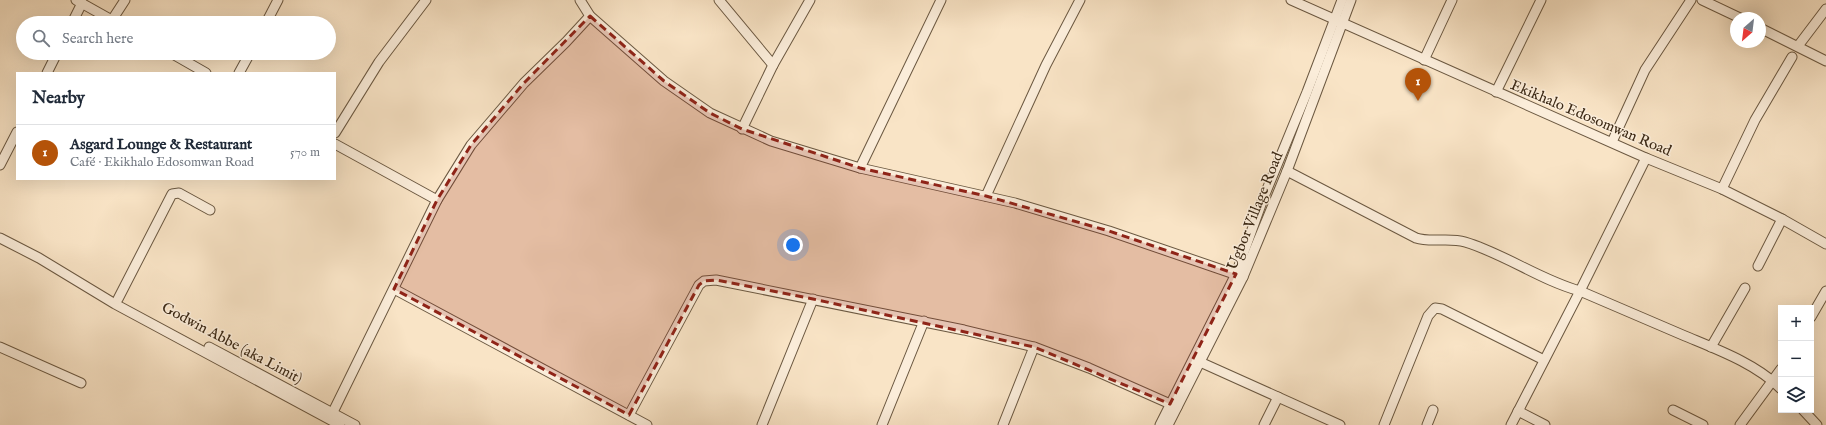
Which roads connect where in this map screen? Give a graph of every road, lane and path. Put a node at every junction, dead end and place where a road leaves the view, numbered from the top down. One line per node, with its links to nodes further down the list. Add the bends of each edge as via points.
1 (125, 0): 21 (street)
2 (278, 0): 22 (street)
3 (426, 0): 39 (street, via 379,62)
4 (580, 0): 23 (street)
5 (719, 0): 33 (street)
6 (810, 0): 33 (street)
7 (941, 0): 45 (street)
8 (1080, 0): 48 (street, via 1046,65)
9 (1291, 0): 24 (street, Ekikhalo Edosomwan Road)
10 (1342, 0): 24 (street, Ugbor Village Road)
11 (1351, 0): 24 (street, Ugbor Village Road)
12 (1452, 0): 31 (street)
13 (1541, 0): 37 (street)
14 (1691, 0): 41 (street, via 1645,70)
15 (1702, 0): 18 (street)
16 (79, 2): 19 (street); 20 (street)
17 (1826, 9): 26 (street)
18 (1730, 13)
19 (74, 16)
20 (104, 16)
21 (118, 16)
22 (270, 16)
23 (590, 16): 38 (street, via 664,81 710,113); 49 (street, via 524,82 471,145)
24 (1338, 21): 31 (street, Ekikhalo Edosomwan Road); 46 (street, Ugbor Village Road); 55 (street, Ugbor Village Road, via 1263,199)
25 (1766, 31): 26 (street)
26 (1798, 46): 32 (street)
27 (1792, 57): 47 (street, via 1755,120)
28 (54, 60): 34 (street)
29 (183, 60): 35 (street)
30 (246, 60): 36 (street)
31 (1424, 60): 37 (street, Ekikhalo Edosomwan Road)
32 (1826, 61)
33 (773, 65): 38 (street)
34 (48, 72)
35 (204, 72)
36 (240, 72)
37 (1496, 92): 41 (street, Ekikhalo Edosomwan Road)
38 (742, 129): 45 (street, via 771,141)
39 (336, 131)
40 (16, 134): 44 (street)
41 (1612, 142): 43 (street, Ekikhalo Edosomwan Road)
42 (336, 145): 49 (street)
43 (1646, 158): 47 (street, Ekikhalo Edosomwan Road); 59 (street)
44 (0, 165)
45 (860, 168): 48 (street)
46 (1287, 171): 55 (street, Ugbor Village Road); 59 (street, via 1416,238 1463,241 1493,252 1562,286)
47 (1722, 189): 51 (street, Ekikhalo Edosomwan Road)
48 (986, 196): 55 (street, via 1109,231)
49 (437, 200): 57 (street)
50 (210, 210): 61 (street, via 179,193 172,194)
51 (1782, 219): 53 (street, Ekikhalo Edosomwan Road); 54 (street)
52 (0, 238): 58 (street, Godwin Abbe (aka Limit))
53 (1825, 241)
54 (1758, 266)
55 (1239, 276): 69 (street, Ugbor Village Road); 75 (street, Ugbor Village Road)
56 (1745, 288): 67 (street)
57 (394, 289): 79 (street); 81 (street)
58 (93, 290): 61 (street, Godwin Abbe (aka Limit)); 82 (street, Godwin Abbe (aka Limit), via 115,304)
59 (1580, 291): 67 (street); 68 (street)
60 (1826, 291): 63 (street)
61 (118, 299): 79 (street, Godwin Abbe (aka Limit))
62 (813, 299): 64 (street); 81 (street, via 716,280 704,281 699,285); 85 (street)
63 (1814, 312)
64 (924, 321): 66 (street); 86 (street)
65 (0, 346): 72 (street)
66 (1034, 347): 75 (street, via 1089,368); 87 (street)
67 (1710, 347): 71 (street)
68 (1544, 360): 78 (street); 92 (street, via 1442,309 1435,308 1428,316)
69 (1200, 362): 74 (street); 75 (street, Ugbor Village Road)
70 (1778, 374): 71 (street)
71 (1774, 381): 73 (street); 97 (street)
72 (81, 383)
73 (1778, 386)
74 (1278, 397): 90 (street); 91 (street)
75 (1173, 406): 88 (street, Ugbor Village Road); 89 (street, Ugbor Village Road)
76 (1433, 410): 93 (street)
77 (1674, 410): 96 (street)
78 (1518, 411): 94 (street); 95 (street)
79 (333, 412): 82 (street, Godwin Abbe (aka Limit))
80 (1806, 413): 98 (street)
81 (629, 415): 84 (street)
82 (341, 422): 83 (street, Godwin Abbe (aka Limit))
83 (355, 425)
84 (648, 425)
85 (762, 425)
86 (882, 425)
87 (1003, 425)
88 (1160, 425)
89 (1168, 425)
90 (1264, 425)
91 (1340, 425)
92 (1384, 425)
93 (1428, 425)
94 (1511, 425)
95 (1545, 425)
96 (1702, 425)
97 (1740, 425)
98 (1817, 425)

